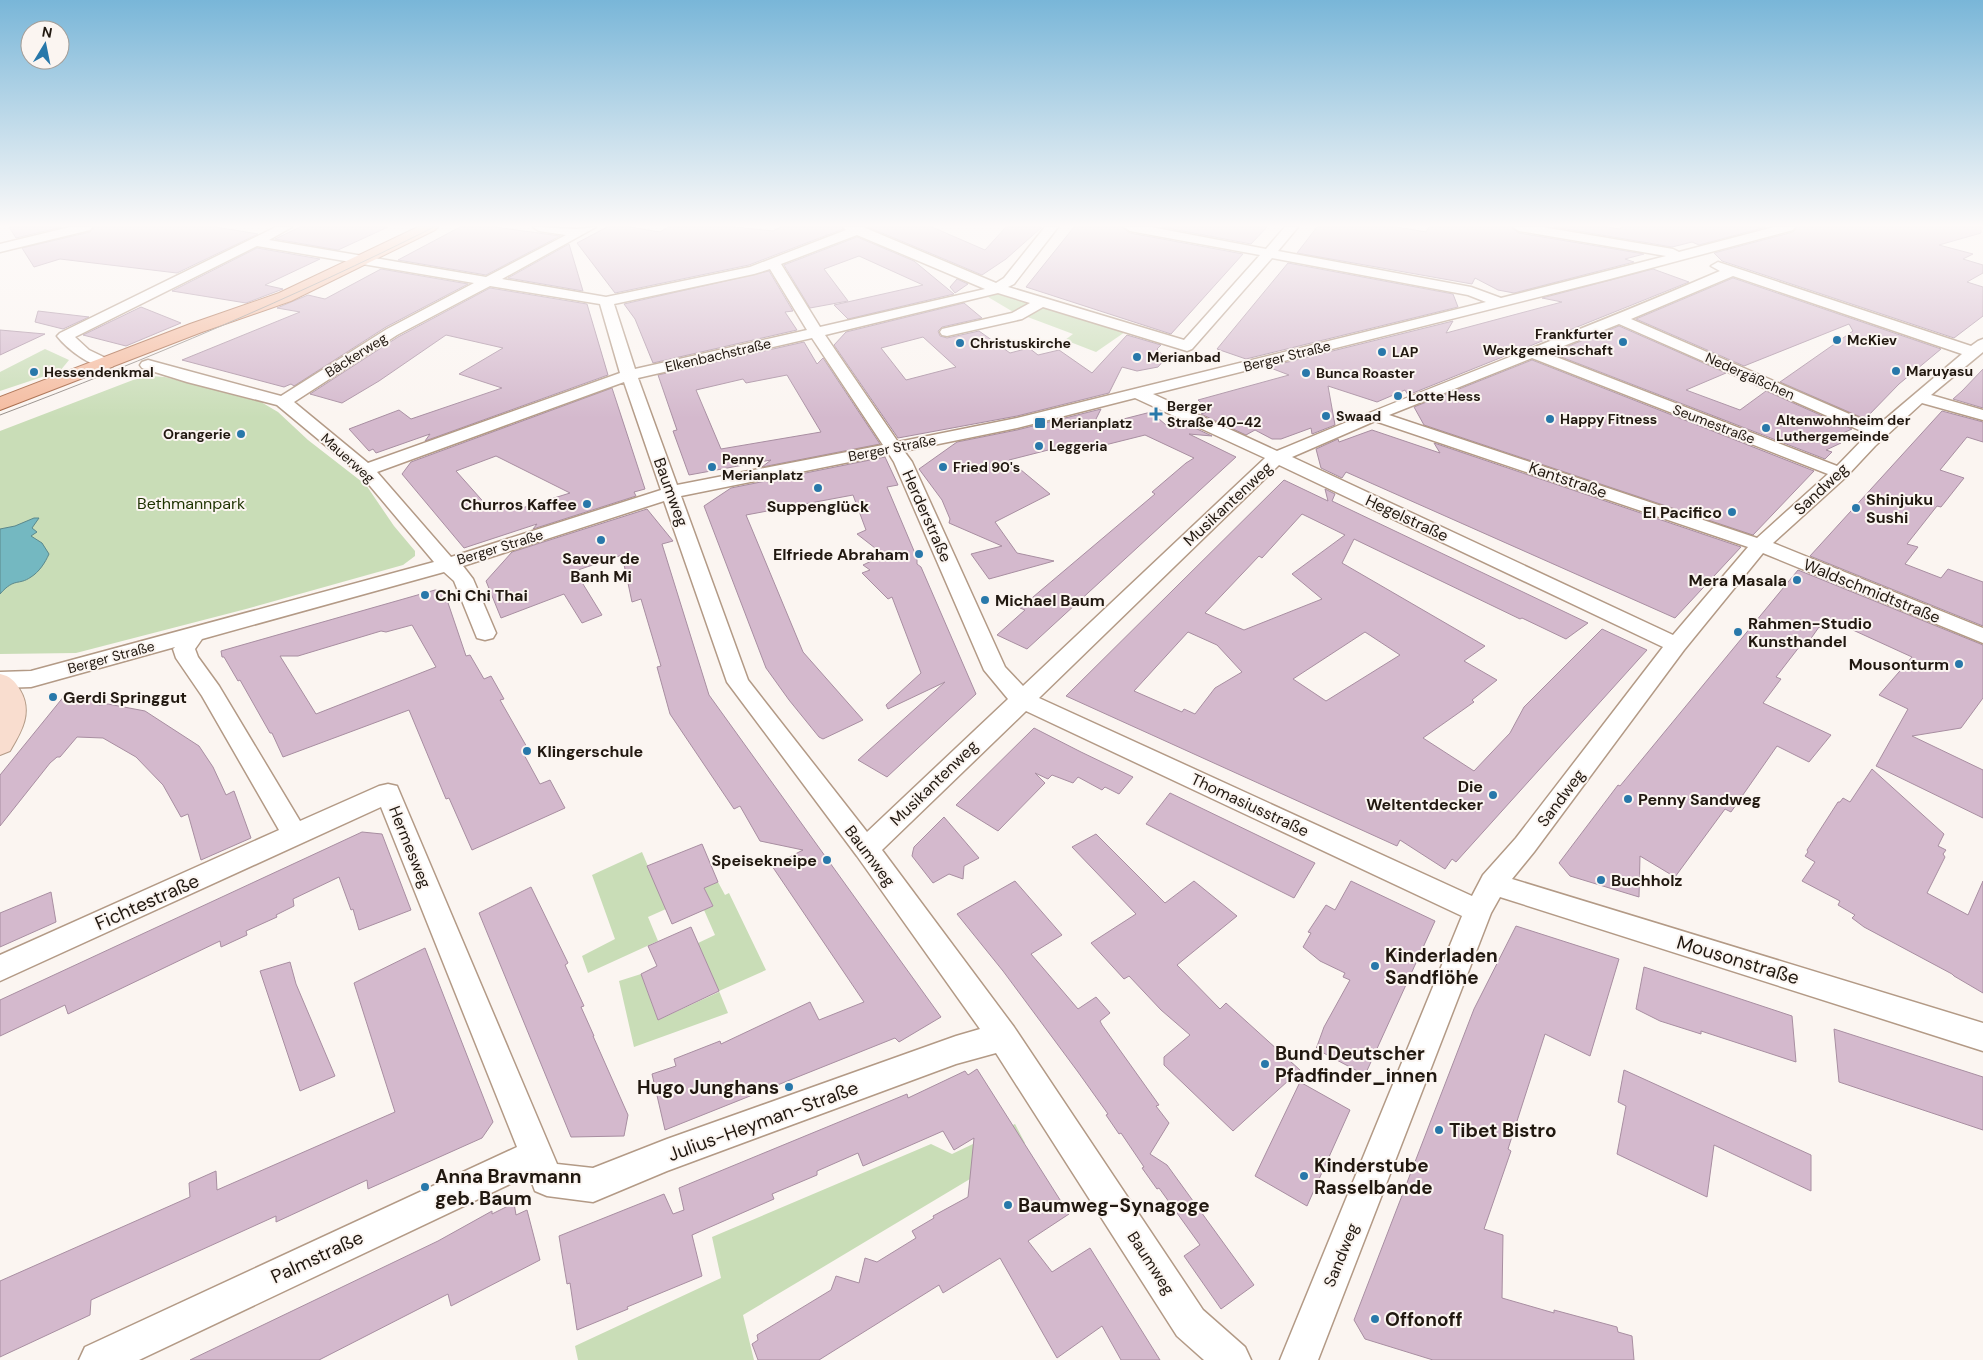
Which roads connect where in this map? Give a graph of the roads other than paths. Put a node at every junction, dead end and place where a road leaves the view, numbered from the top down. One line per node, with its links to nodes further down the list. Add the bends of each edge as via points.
1 (157, 290): 23 (street, via 65,336 84,353)
2 (299, 290): 14 (main road)
3 (470, 290): 28 (street, Bäckerweg, via 392,332)
4 (539, 290): 15 (street)
5 (657, 290): 15 (street)
6 (790, 290): 20 (street, Herderstraße)
7 (994, 290): 20 (street, Elkenbachstraße)
8 (1003, 290): 16 (street)
9 (1236, 290): 16 (street, via 1187,346)
10 (1469, 290): 17 (street)
11 (1544, 290): 17 (street, Berger Straße)
12 (1687, 290): 18 (street, Musikantenweg)
13 (1794, 290): 21 (street)
14 (285, 297): 23 (main road); 24 (main road, via 216,336)
15 (606, 301): 25 (street, Baumweg)
16 (1042, 302): 19 (street, via 1015,316)
17 (1500, 302): 26 (street, Berger Straße)
18 (1620, 319): 22 (street, Musikantenweg); 33 (street, Nedergäßchen)
19 (947, 332)
20 (816, 333): 25 (street, Elkenbachstraße); 34 (street, Herderstraße)
21 (1978, 348): 27 (street, Sandweg)
22 (1533, 353): 30 (street, Musikantenweg); 37 (street, Seumestraße)
23 (106, 364): 29 (main road)
24 (148, 365): 28 (street, Mauerweg); 32 (main road)
25 (629, 375): 36 (street, Elkenbachstraße); 38 (street, Baumweg)
26 (1137, 393): 34 (street, Berger Straße); 35 (street, Hegelstraße)
27 (1918, 397): 31 (street); 33 (street, Sandweg)
28 (283, 402): 36 (street, Mauerweg)
29 (0, 404)
30 (1375, 416): 35 (street, Musikantenweg); 39 (street, Kantstraße)
31 (1983, 416)
32 (0, 423)
33 (1880, 433): 37 (street, Sandweg)
34 (894, 449): 38 (street, Berger Straße); 46 (street, Herderstraße, via 903,462 994,670)
35 (1277, 457): 44 (street, Hegelstraße); 46 (street, Musikantenweg)
36 (366, 470): 40 (street, Mauerweg)
37 (1840, 473): 39 (street, Sandweg)
38 (672, 492): 40 (street, Berger Straße); 49 (street, Baumweg, via 738,682)
39 (1760, 545): 43 (street, Waldschmidtstraße); 44 (street, Sandweg)
40 (446, 564): 41 (street, Mauerweg, via 463,579); 42 (street, Berger Straße)
41 (485, 633)
42 (194, 635): 45 (street, Berger Straße, via 31,679); 48 (street, via 184,649 187,658 211,692)
43 (1983, 636)
44 (1676, 646): 50 (street, Sandweg)
45 (0, 682): 47 (main road, via 9,691 12,724)
46 (1021, 699): 49 (street, Musikantenweg); 51 (street, Thomasiusstraße)
47 (0, 744)
48 (295, 834): 52 (street, Fichtestraße); 55 (street, Hermesweg, via 388,793)
49 (866, 849): 53 (street, Baumweg)
50 (1493, 883): 51 (street, Sandweg); 54 (street, Mousonstraße)
51 (1478, 912): 58 (street, Sandweg)
52 (0, 968)
53 (1003, 1037): 55 (street, Julius-Heyman-Straße, via 956,1050 593,1185 547,1179); 57 (street, Baumweg, via 1190,1323)
54 (1983, 1037)
55 (536, 1155): 56 (street, Palmstraße)
56 (98, 1360)
57 (1232, 1360)
58 (1299, 1360)

